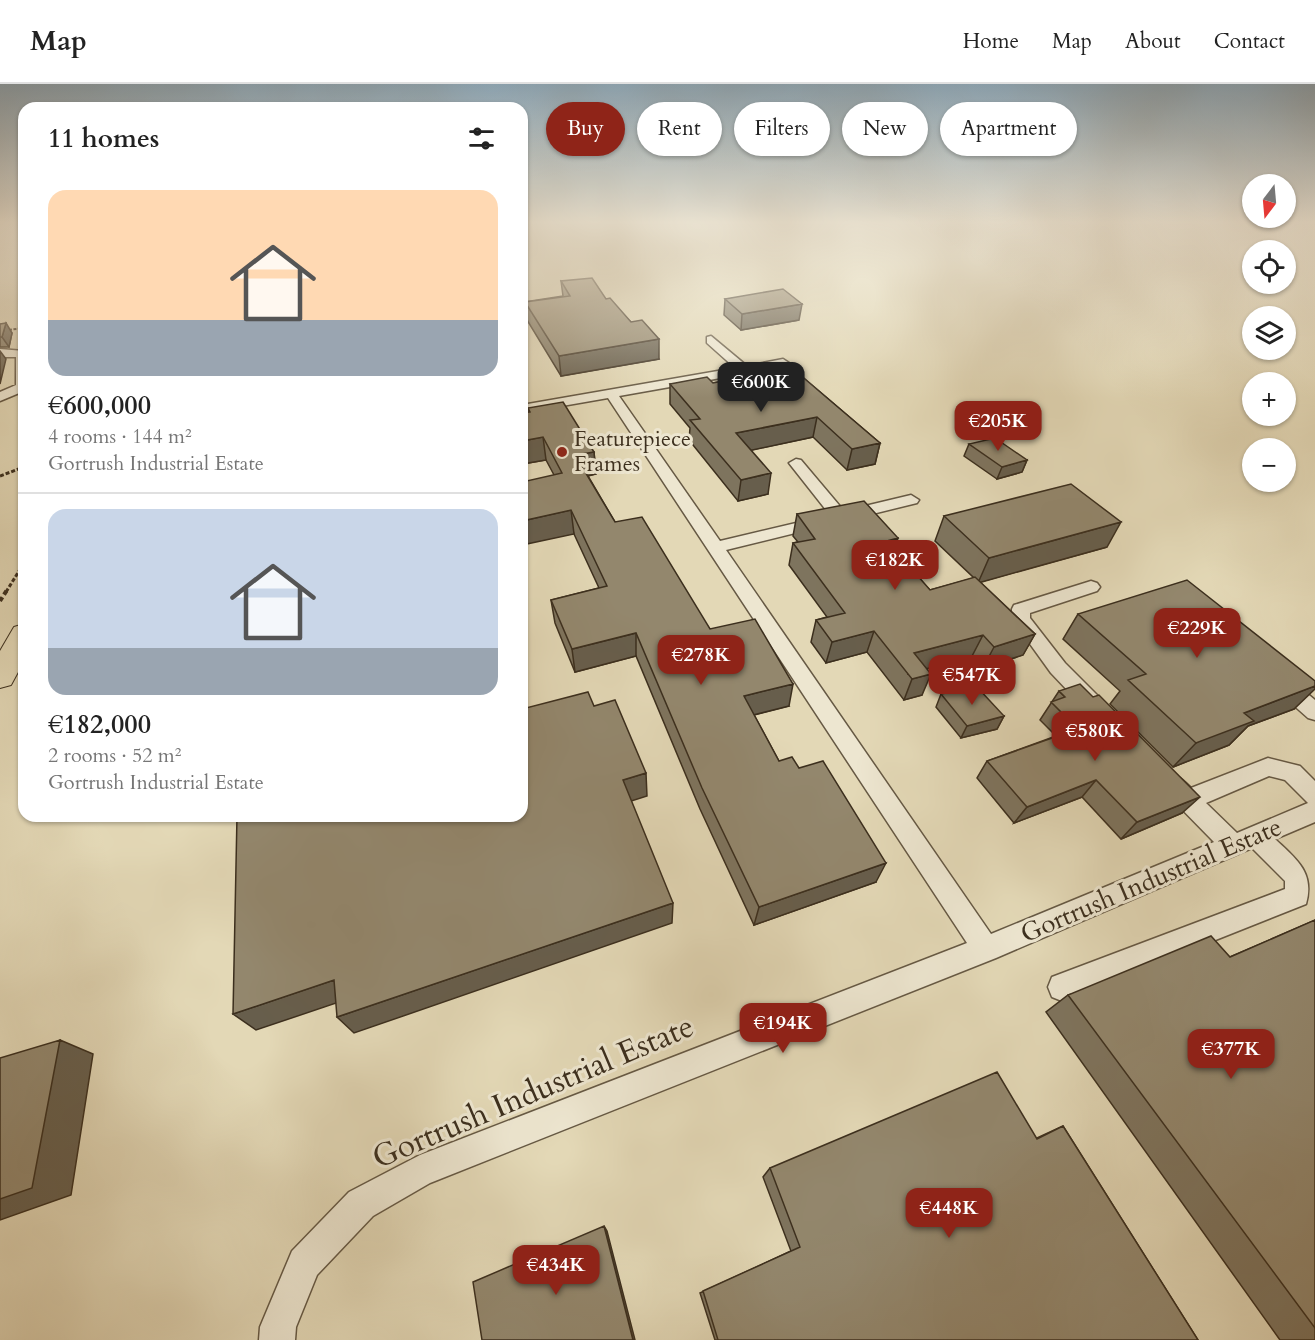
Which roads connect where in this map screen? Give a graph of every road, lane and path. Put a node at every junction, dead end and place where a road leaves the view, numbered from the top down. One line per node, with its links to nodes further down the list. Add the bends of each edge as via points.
1 (18, 329): 2 (path)
2 (0, 331)
3 (711, 339): 7 (street)
4 (0, 353): 5 (street)
5 (18, 354)
6 (783, 363): 7 (street)
7 (745, 370): 9 (street)
8 (18, 390): 10 (street)
9 (611, 393): 11 (street); 17 (street, Gortrush Industrial Estate)
10 (0, 397)
11 (528, 408)
12 (796, 463): 16 (street)
13 (18, 469): 14 (path)
14 (0, 476)
15 (911, 500): 16 (street)
16 (840, 517): 17 (street)
17 (715, 547): 32 (street, Gortrush Industrial Estate)
18 (18, 573): 20 (path)
19 (1091, 587): 25 (street, via 1021,609 1021,619 1058,668)
20 (0, 600)
21 (18, 644): 23 (highway)
22 (1263, 668): 24 (street)
23 (0, 677)
24 (1315, 712)
25 (1107, 718)
26 (1155, 767): 28 (street)
27 (1315, 796): 28 (street, via 1292,773 1268,766)
28 (1188, 800): 30 (street)
29 (1315, 811): 30 (street, Gortrush Industrial Estate)
30 (1245, 840): 31 (street, via 1298,877); 32 (street, Gortrush Industrial Estate)
31 (1306, 897): 33 (street)
32 (986, 949): 34 (street, Gortrush Industrial Estate, via 420,1171 361,1204 304,1263 278,1327)
33 (1062, 987)
34 (277, 1340)

